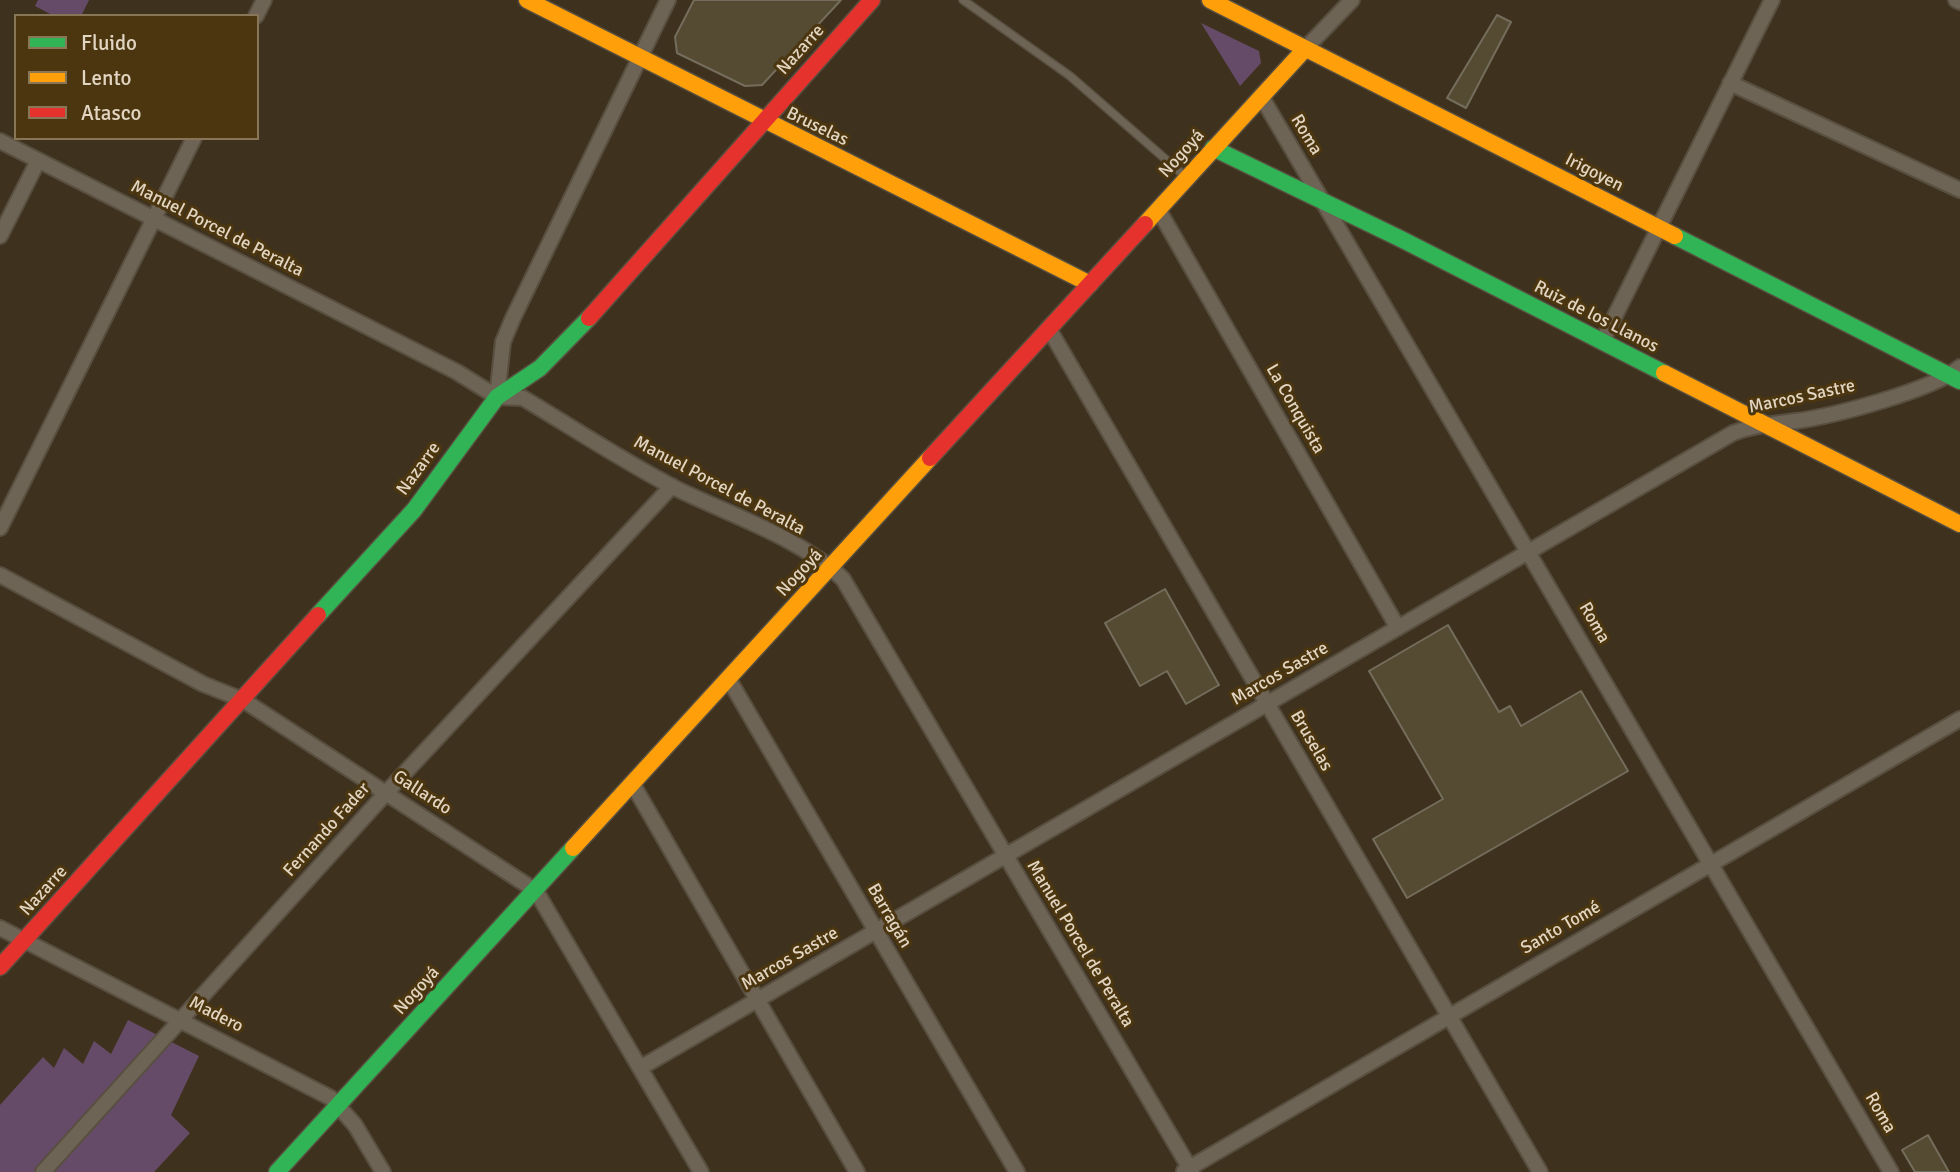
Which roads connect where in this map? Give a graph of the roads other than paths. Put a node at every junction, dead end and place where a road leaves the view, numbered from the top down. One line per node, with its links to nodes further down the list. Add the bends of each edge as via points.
1 (527, 0): 9 (street, Bruselas)
2 (668, 0): 9 (street)
3 (872, 0): 12 (street, Nazarre)
4 (963, 0): 17 (lane, via 1070,76)
5 (1210, 0): 8 (street, Irigoyen)
6 (1352, 0): 8 (street, Nogoyá)
7 (1772, 0): 10 (street)
8 (1305, 49): 11 (street, Nogoyá); 22 (street, Irigoyen)
9 (640, 57): 12 (street, Bruselas); 28 (street, via 503,342)
10 (1730, 83): 18 (street); 22 (street)
11 (1261, 96): 15 (street, Nogoyá); 19 (street, Roma)
12 (762, 121): 24 (street, Bruselas); 28 (street, Nazarre, via 560,350)
13 (193, 140): 21 (street)
14 (0, 142): 16 (street, Manuel Porcel de Peralta)
15 (1213, 148): 17 (street, Nogoyá); 19 (street, Ruiz de los Llanos)
16 (38, 161): 21 (street, Manuel Porcel de Peralta); 23 (street)
17 (1186, 178): 20 (street, Nogoyá)
18 (1960, 190)
19 (1323, 201): 26 (street, Ruiz de los Llanos); 33 (street, Roma)
20 (1158, 209): 24 (street, Nogoyá); 36 (street, La Conquista)
21 (154, 218): 28 (street, Manuel Porcel de Peralta, via 457,372); 32 (street)
22 (1658, 227): 26 (street); 27 (street, Irigoyen)
23 (0, 236)
24 (1090, 284): 25 (street, Nogoyá)
25 (1049, 329): 34 (street, Nogoyá); 39 (street, Bruselas)
26 (1602, 342): 29 (street, Ruiz de los Llanos)
27 (1957, 375): 29 (street, Marcos Sastre, via 1812,418)
28 (497, 397): 30 (street, Manuel Porcel de Peralta, via 523,398); 38 (street, Nazarre, via 414,510)
29 (1764, 424): 31 (street, Ruiz de los Llanos); 33 (street, Marcos Sastre, via 1733,433)
30 (672, 486): 34 (street, Manuel Porcel de Peralta); 42 (street, Fernando Fader)
31 (1960, 524)
32 (0, 528)
33 (1530, 551): 36 (street, Marcos Sastre); 44 (street, Roma)
34 (832, 568): 37 (street, Nogoyá); 43 (street, Manuel Porcel de Peralta, via 843,579)
35 (0, 575): 38 (street, Gallardo, via 203,684)
36 (1398, 628): 39 (street, Marcos Sastre)
37 (728, 678): 41 (street, Nogoyá); 47 (street, Barragán)
38 (243, 699): 42 (street, Gallardo); 48 (street, Nazarre)
39 (1267, 704): 43 (street, Marcos Sastre); 51 (street, Bruselas)
40 (1960, 719): 44 (street, Santo Tomé)
41 (632, 783): 45 (street, Nogoyá); 50 (street)
42 (386, 793): 45 (street, Gallardo); 52 (street, Fernando Fader)
43 (1006, 856): 47 (street, Marcos Sastre); 55 (street, Manuel Porcel de Peralta)
44 (1712, 862): 51 (street, Santo Tomé); 63 (street, Roma)
45 (536, 891): 53 (street, Gallardo); 54 (street, Nogoyá)
46 (0, 928): 48 (street, Madero)
47 (876, 931): 50 (street, Marcos Sastre); 61 (street, Barragán)
48 (24, 941): 49 (street, Nazarre); 52 (street, Madero)
49 (0, 967)
50 (758, 1001): 53 (street, Marcos Sastre); 60 (street)
51 (1449, 1016): 55 (street, Santo Tomé); 62 (street, Bruselas)
52 (181, 1019): 54 (street, Madero); 56 (street, Fernando Fader)
53 (640, 1068): 59 (street, Gallardo)
54 (339, 1105): 57 (street, Nogoyá); 58 (street, Madero)
55 (1188, 1171)
56 (43, 1172)
57 (277, 1172)
58 (383, 1172)
59 (701, 1172)
60 (858, 1172)
61 (1017, 1172)
62 (1540, 1172)
63 (1891, 1172)

